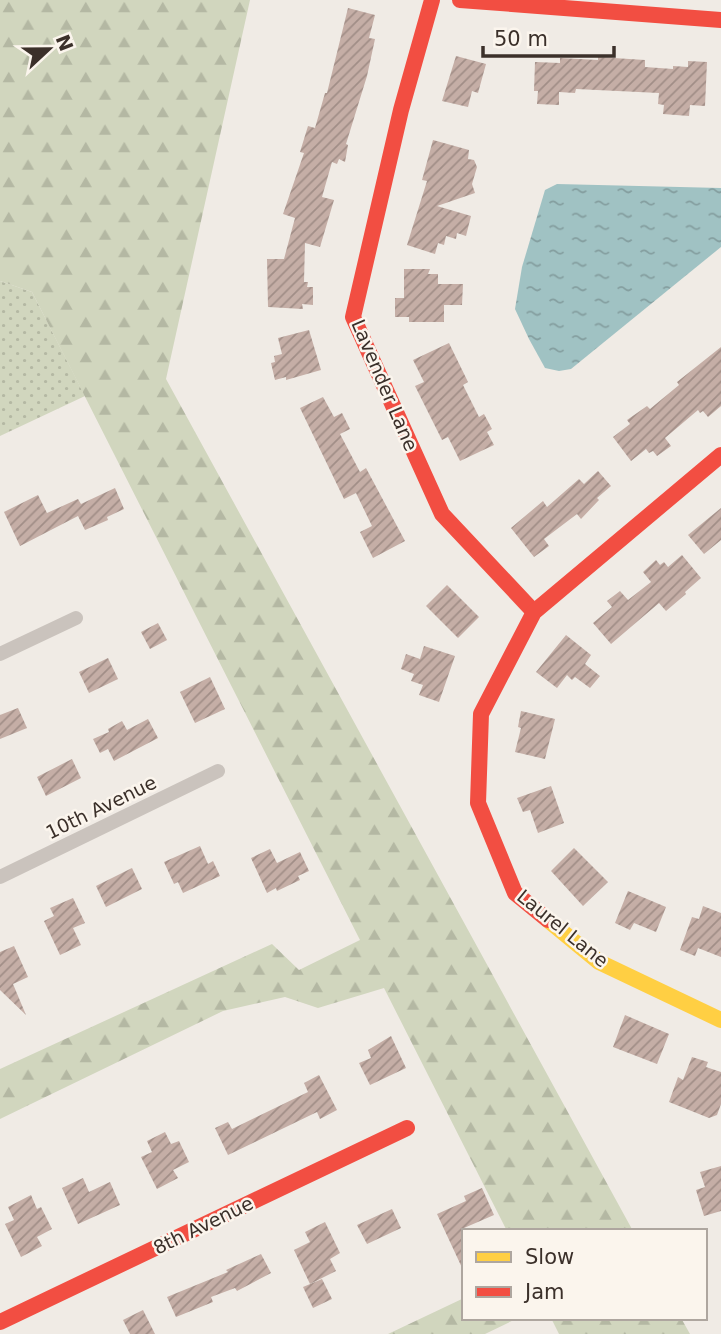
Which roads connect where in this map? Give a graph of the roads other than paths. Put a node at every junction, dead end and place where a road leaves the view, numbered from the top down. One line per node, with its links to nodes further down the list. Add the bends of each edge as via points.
1 (432, 0): 5 (street, Lavender Lane, via 353,317 442,514)
2 (460, 0): 3 (street)
3 (721, 20)
4 (721, 455): 5 (street, Laurel Lane)
5 (534, 612): 10 (street, Laurel Lane, via 481,714 478,803 515,893 599,962)
6 (76, 618): 7 (street)
7 (0, 654)
8 (218, 771): 9 (street, 10th Avenue)
9 (0, 877)
10 (721, 1020)
11 (407, 1128): 12 (street, 8th Avenue)
12 (0, 1322)

